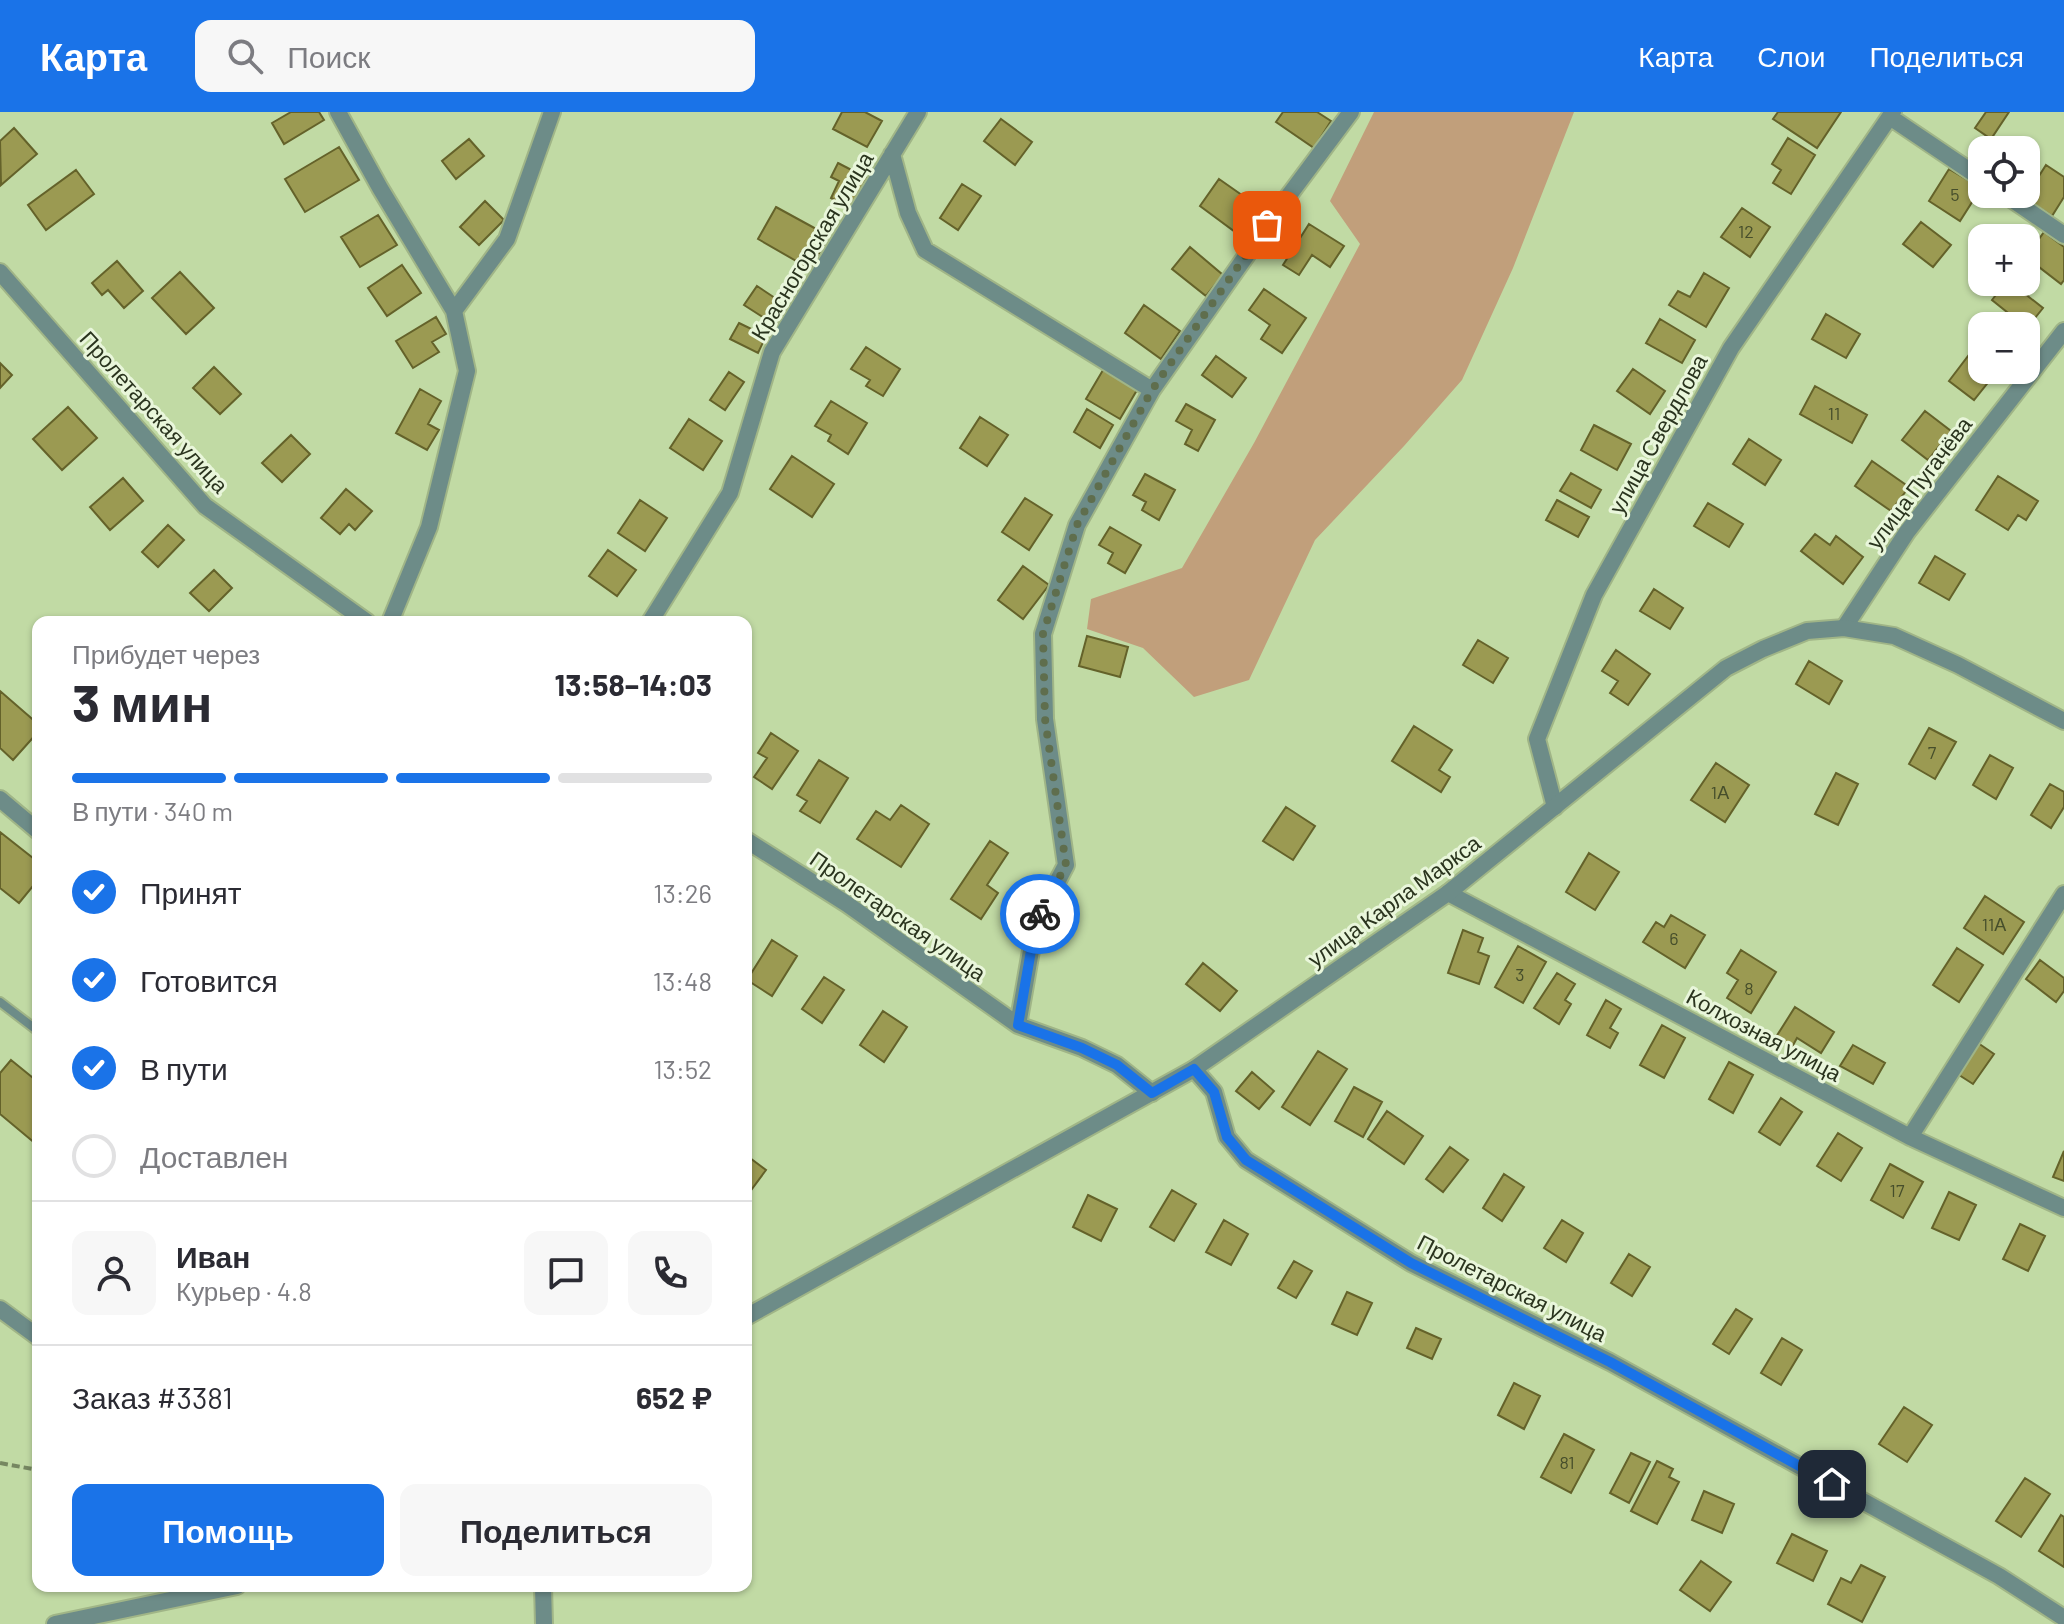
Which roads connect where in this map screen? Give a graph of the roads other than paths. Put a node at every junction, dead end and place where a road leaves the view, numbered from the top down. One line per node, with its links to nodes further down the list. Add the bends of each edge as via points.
1 (338, 112): 11 (street)
2 (552, 112): 11 (street, via 507,239)
3 (918, 112): 6 (street, Красногорская улица)
4 (1351, 112): 13 (street)
5 (1892, 115): 7 (street); 20 (street, улица Свердлова, via 1731,348 1594,595 1537,739)
6 (892, 154): 13 (street, via 908,213 925,250); 16 (street, Красногорская улица, via 772,352 730,493)
7 (1968, 169)
8 (2024, 208): 9 (street)
9 (2064, 235)
10 (0, 272): 14 (street, Пролетарская улица, via 205,506)
11 (454, 311): 15 (street, via 467,371 429,527)
12 (2064, 331): 17 (street, улица Пугачёва, via 1907,532)
13 (1152, 390): 26 (street, via 1077,525 1043,634 1045,719 1066,865 1036,922)
14 (359, 616)
15 (392, 616)
16 (654, 616)
17 (1844, 628): 18 (street, улица Карла Маркса, via 1894,636); 20 (street, улица Карла Маркса, via 1807,631 1726,668)
18 (2064, 721)
19 (0, 799): 21 (street)
20 (1555, 807): 23 (street, улица Карла Маркса)
21 (32, 826)
22 (752, 844): 26 (street, Пролетарская улица)
23 (1448, 893): 28 (street, улица Карла Маркса); 30 (street, Колхозная улица)
24 (2064, 894): 30 (street)
25 (0, 1002): 27 (lane)
26 (1018, 1025): 29 (street, Пролетарская улица, via 1117,1065)
27 (32, 1026)
28 (1194, 1069): 29 (street, улица Карла Маркса); 37 (street, Пролетарская улица, via 1214,1092 1227,1137 1258,1168 1411,1263 1610,1362 1999,1576)
29 (1152, 1093): 33 (street, улица Карла Маркса)
30 (1910, 1137): 31 (street, Колхозная улица)
31 (2064, 1208)
32 (0, 1309): 34 (street)
33 (752, 1314)
34 (32, 1333)
35 (208, 1592): 38 (street)
36 (543, 1592): 39 (street)
37 (2064, 1618)
38 (55, 1624)
39 (544, 1624)

